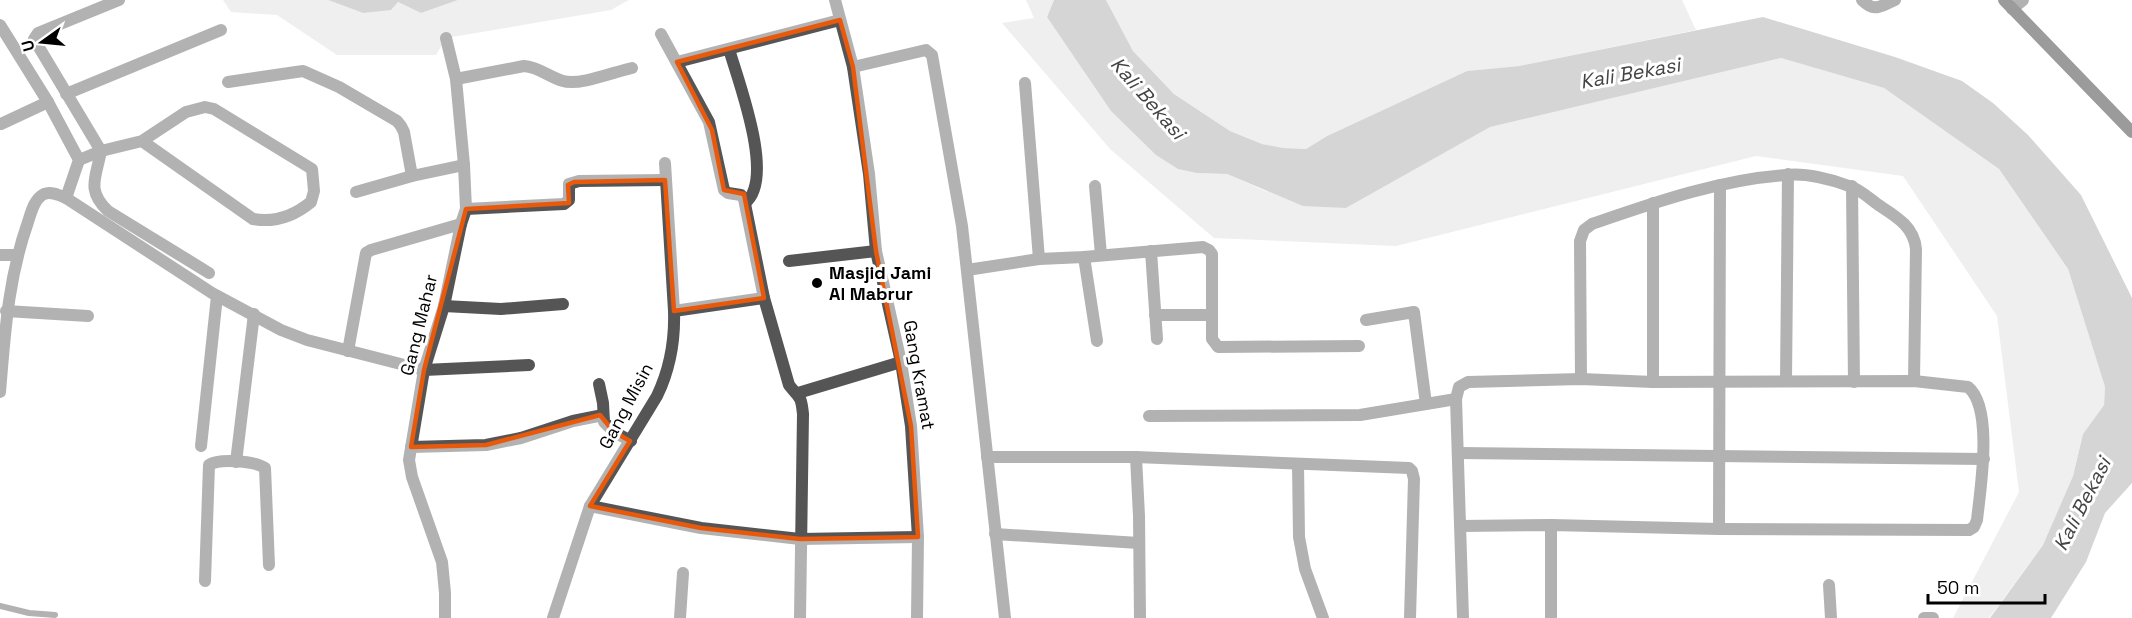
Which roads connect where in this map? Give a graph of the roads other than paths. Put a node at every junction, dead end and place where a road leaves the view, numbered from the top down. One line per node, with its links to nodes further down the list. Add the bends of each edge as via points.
1 (119, 0): 20 (street, via 35,35 35,42)
2 (835, 0): 7 (street, Gang Kramat)
3 (1862, 0): 4 (street, via 1874,9)
4 (1895, 0)
5 (2023, 0): 6 (street)
6 (2008, 5): 23 (street)
7 (840, 20): 13 (street); 15 (street, Gang Kramat)
8 (0, 25): 12 (street)
9 (221, 30): 20 (street)
10 (661, 34): 14 (street)
11 (446, 38): 17 (street, Gang Mahar)
12 (5, 41): 21 (street)
13 (729, 49): 14 (street); 37 (street, via 757,153 756,186)
14 (677, 62): 37 (street, via 712,130 724,190 741,195)
15 (853, 67): 42 (street, Gang Kramat); 49 (street, via 926,50 932,55)
16 (632, 68): 17 (street, via 575,82 562,81 532,66)
17 (456, 79): 28 (street, Gang Mahar)
18 (228, 82): 30 (street, via 303,71 339,87 401,126)
19 (1025, 83): 47 (street)
20 (66, 93): 25 (street)
21 (48, 102): 22 (street); 26 (street)
22 (1, 124)
23 (2132, 132)
24 (142, 141): 24 (street, via 186,112 214,109 312,169 311,202 289,216 253,219); 25 (street)
25 (101, 151): 26 (street); 50 (street, via 94,189 99,202)
26 (79, 160): 36 (street)
27 (664, 163): 31 (street, Gang Misin)
28 (464, 165): 30 (street); 39 (street, Gang Mahar)
29 (1788, 174): 32 (street); 34 (street); 71 (street)
30 (412, 176): 35 (street)
31 (665, 180): 39 (street, via 579,181 569,184 569,200 564,204); 56 (street, Gang Misin)
32 (1720, 185): 38 (street); 70 (street)
33 (1095, 186): 45 (street)
34 (1852, 186): 72 (street, via 1902,221 1913,236); 74 (street)
35 (356, 192)
36 (66, 198): 44 (street, via 51,193 39,198); 51 (street)
37 (746, 203): 52 (street)
38 (1653, 203): 69 (street, via 1592,224 1582,235); 73 (street)
39 (466, 209): 40 (street, Gang Mahar)
40 (460, 224): 54 (street, Gang Mahar); 65 (street, via 366,253)
41 (1151, 250): 45 (street); 58 (street); 59 (street, via 1209,250)
42 (876, 251): 48 (street); 66 (street, Gang Kramat)
43 (0, 255): 44 (street)
44 (16, 255): 55 (street)
45 (1101, 255): 46 (street)
46 (1084, 257): 47 (street); 63 (street)
47 (1039, 259): 49 (street)
48 (789, 261)
49 (967, 270): 87 (street)
50 (209, 273)
51 (217, 296): 57 (street); 83 (street)
52 (764, 298): 56 (street); 77 (street, via 789,385)
53 (563, 304): 54 (street, via 501,309)
54 (444, 306): 68 (street, Gang Mahar)
55 (6, 311): 60 (street); 76 (street)
56 (674, 311): 82 (street, Gang Misin, via 665,380)
57 (254, 314): 65 (street, via 281,330); 90 (street)
58 (1155, 315): 59 (street); 62 (street)
59 (1212, 315): 64 (street, via 1213,342 1221,347)
60 (88, 316)
61 (1366, 320): 79 (street, via 1414,312)
62 (1157, 339)
63 (1097, 341)
64 (1359, 346)
65 (348, 351): 68 (street)
66 (901, 362): 77 (street); 97 (street, Gang Kramat, via 911,426)
67 (530, 365): 68 (street)
68 (424, 370): 84 (street, Gang Mahar)
69 (1581, 379): 73 (street); 78 (street, via 1473,381 1459,387)
70 (1720, 381): 71 (street); 73 (street); 86 (street)
71 (1786, 381): 74 (street)
72 (1914, 381): 74 (street); 89 (street, via 1968,387 1972,391 1980,414)
73 (1653, 382)
74 (1854, 382)
75 (599, 384): 80 (street)
76 (0, 392)
77 (798, 393): 98 (street, via 803,414)
78 (1456, 399): 79 (street); 85 (street)
79 (1426, 404): 81 (street, via 1360,415)
80 (603, 415): 82 (street, via 607,426); 84 (street, via 486,445)
81 (1149, 416)
82 (631, 441): 92 (street, Gang Misin)
83 (201, 446)
84 (411, 447): 106 (street, Gang Mahar, via 412,477 442,562)
85 (1459, 453): 86 (street); 94 (street)
86 (1720, 455): 89 (street); 95 (street)
87 (987, 457): 88 (street); 96 (street)
88 (1136, 457): 91 (street); 99 (street)
89 (1984, 459): 95 (street, via 1977,520 1969,530)
90 (236, 462): 100 (street, via 261,465 266,470); 102 (street, via 215,461 209,465)
91 (1298, 464): 113 (street, via 1299,537 1305,569); 114 (street, via 1405,467 1412,471)
92 (590, 506): 98 (street, via 701,528); 107 (street, Gang Misin)
93 (1551, 525): 94 (street); 95 (street); 116 (street)
94 (1461, 526): 115 (street)
95 (1719, 529)
96 (995, 534): 99 (street); 111 (street)
97 (918, 537): 98 (street); 110 (street, Gang Kramat)
98 (800, 539): 109 (street)
99 (1139, 543): 112 (street)
100 (269, 565)
101 (683, 573): 108 (street)
102 (205, 581)
103 (1829, 585): 117 (street)
104 (0, 606): 105 (lane)
105 (55, 615)
106 (445, 618)
107 (554, 618)
108 (680, 618)
109 (800, 618)
110 (917, 618)
111 (1005, 618)
112 (1140, 618)
113 (1323, 618)
114 (1410, 618)
115 (1463, 618)
116 (1551, 618)
117 (1831, 618)
118 (1924, 618): 119 (street)
119 (1933, 618)

